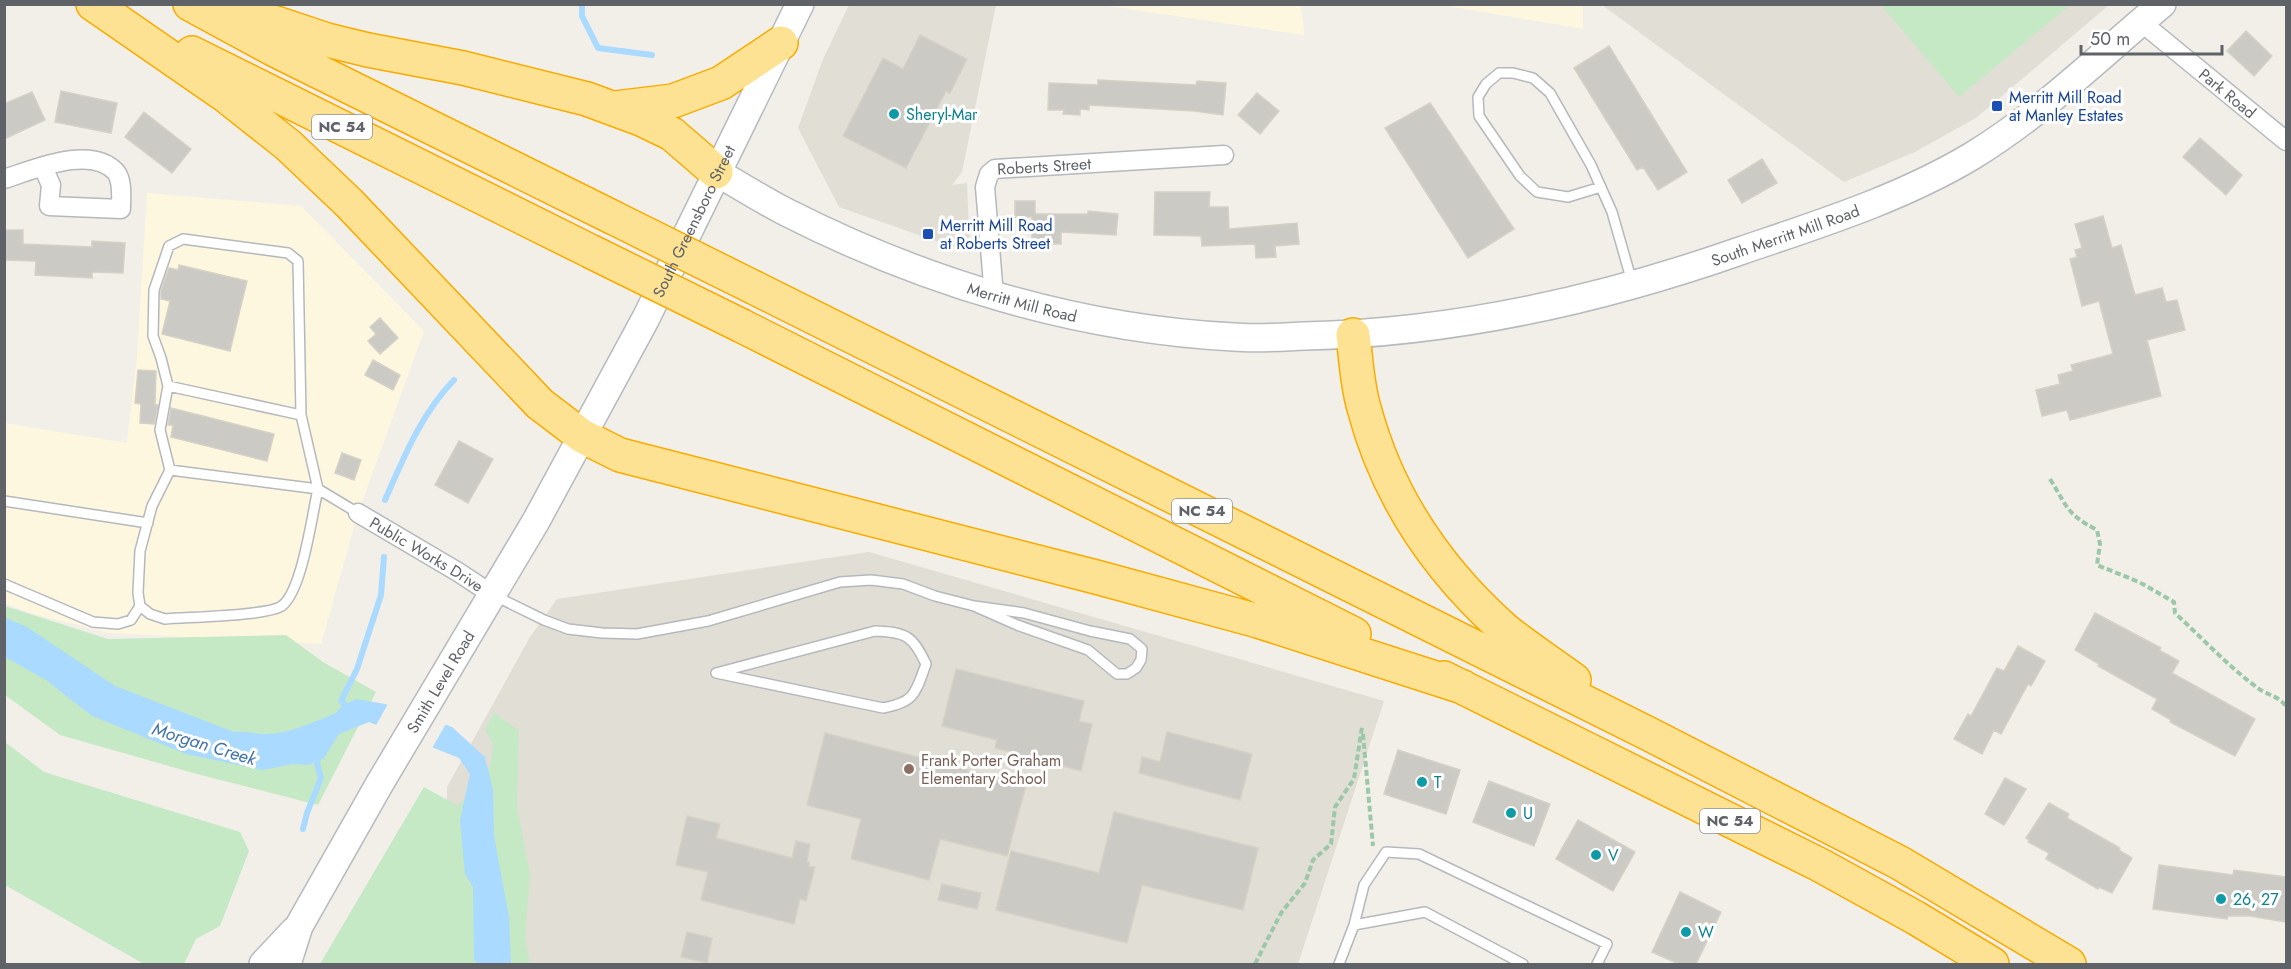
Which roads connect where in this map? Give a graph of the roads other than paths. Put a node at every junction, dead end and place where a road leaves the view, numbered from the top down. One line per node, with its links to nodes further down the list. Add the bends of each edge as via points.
1 (93, 4): 19 (highway, via 288,145 349,203 540,404); 30 (highway, NC 54, bridge)
2 (190, 4): 31 (highway, NC 54, bridge, via 273,49)
3 (219, 4): 7 (highway, via 337,42 463,68)
4 (800, 4): 6 (street, South Greensboro Street)
5 (2151, 13): 8 (street, Park Road); 14 (street, South Merritt Mill Road, via 2029,116 1948,170 1826,221)
6 (781, 43): 7 (highway, via 722,83 673,101); 11 (street, South Greensboro Street)
7 (614, 108): 11 (highway, via 672,134)
8 (2286, 141)
9 (1224, 155): 15 (street, Roberts Street, via 996,169 989,174 985,187)
10 (43, 167): 10 (street, via 51,185 49,206 121,209 119,179 102,163 72,159); 12 (street)
11 (716, 172): 15 (street, Merritt Mill Road, via 784,211 879,255); 19 (street, South Greensboro Street, via 646,318)
12 (4, 179)
13 (1601, 187): 13 (lane, via 1550,93 1533,78 1513,73 1499,73 1486,84 1478,98 1479,116 1520,176 1537,192 1568,197); 14 (lane)
14 (1634, 286): 16 (street, South Merritt Mill Road, via 1527,312)
15 (994, 296): 16 (street, Merritt Mill Road, via 1168,331 1235,338)
16 (1353, 335): 31 (highway, via 1363,406 1380,459 1402,504 1438,561 1506,630)
17 (168, 386): 18 (lane); 18 (lane, via 153,336 154,290 169,246 183,239 288,253 298,261); 20 (lane, via 160,430)
18 (301, 415): 21 (lane)
19 (582, 436): 26 (street, Smith Level Road); 30 (highway, via 637,461 1258,621)
20 (170, 470): 21 (lane); 24 (lane)
21 (318, 489): 23 (lane); 27 (lane, via 299,580 281,606 165,619)
22 (4, 501): 24 (lane)
23 (358, 513): 26 (street, Public Works Drive)
24 (148, 523): 27 (lane, via 140,551)
25 (4, 584): 27 (lane, via 93,622 118,624 131,620)
26 (493, 595): 28 (lane, via 568,629 637,634 708,621 840,582 903,584); 32 (street, Smith Level Road)
27 (140, 606)
28 (974, 606): 28 (lane, via 1088,650 1117,674 1127,674 1141,660 1142,649 1130,639 1024,613)
29 (716, 673): 29 (lane, via 883,708 903,704 917,690 926,664 917,644 897,632 875,631)
30 (1463, 687): 39 (highway, NC 54, via 1820,865)
31 (1649, 734): 40 (highway, NC 54, via 1900,862)
32 (299, 926): 34 (street, Smith Level Road); 35 (street, Smith Level Road)
33 (1354, 926): 36 (lane); 37 (lane, via 1425,912); 38 (lane, via 1364,885 1386,852 1419,854 1607,944)
34 (263, 964)
35 (287, 964)
36 (1339, 964)
37 (1523, 964)
38 (1597, 964)
39 (1992, 964)
40 (2069, 964)

